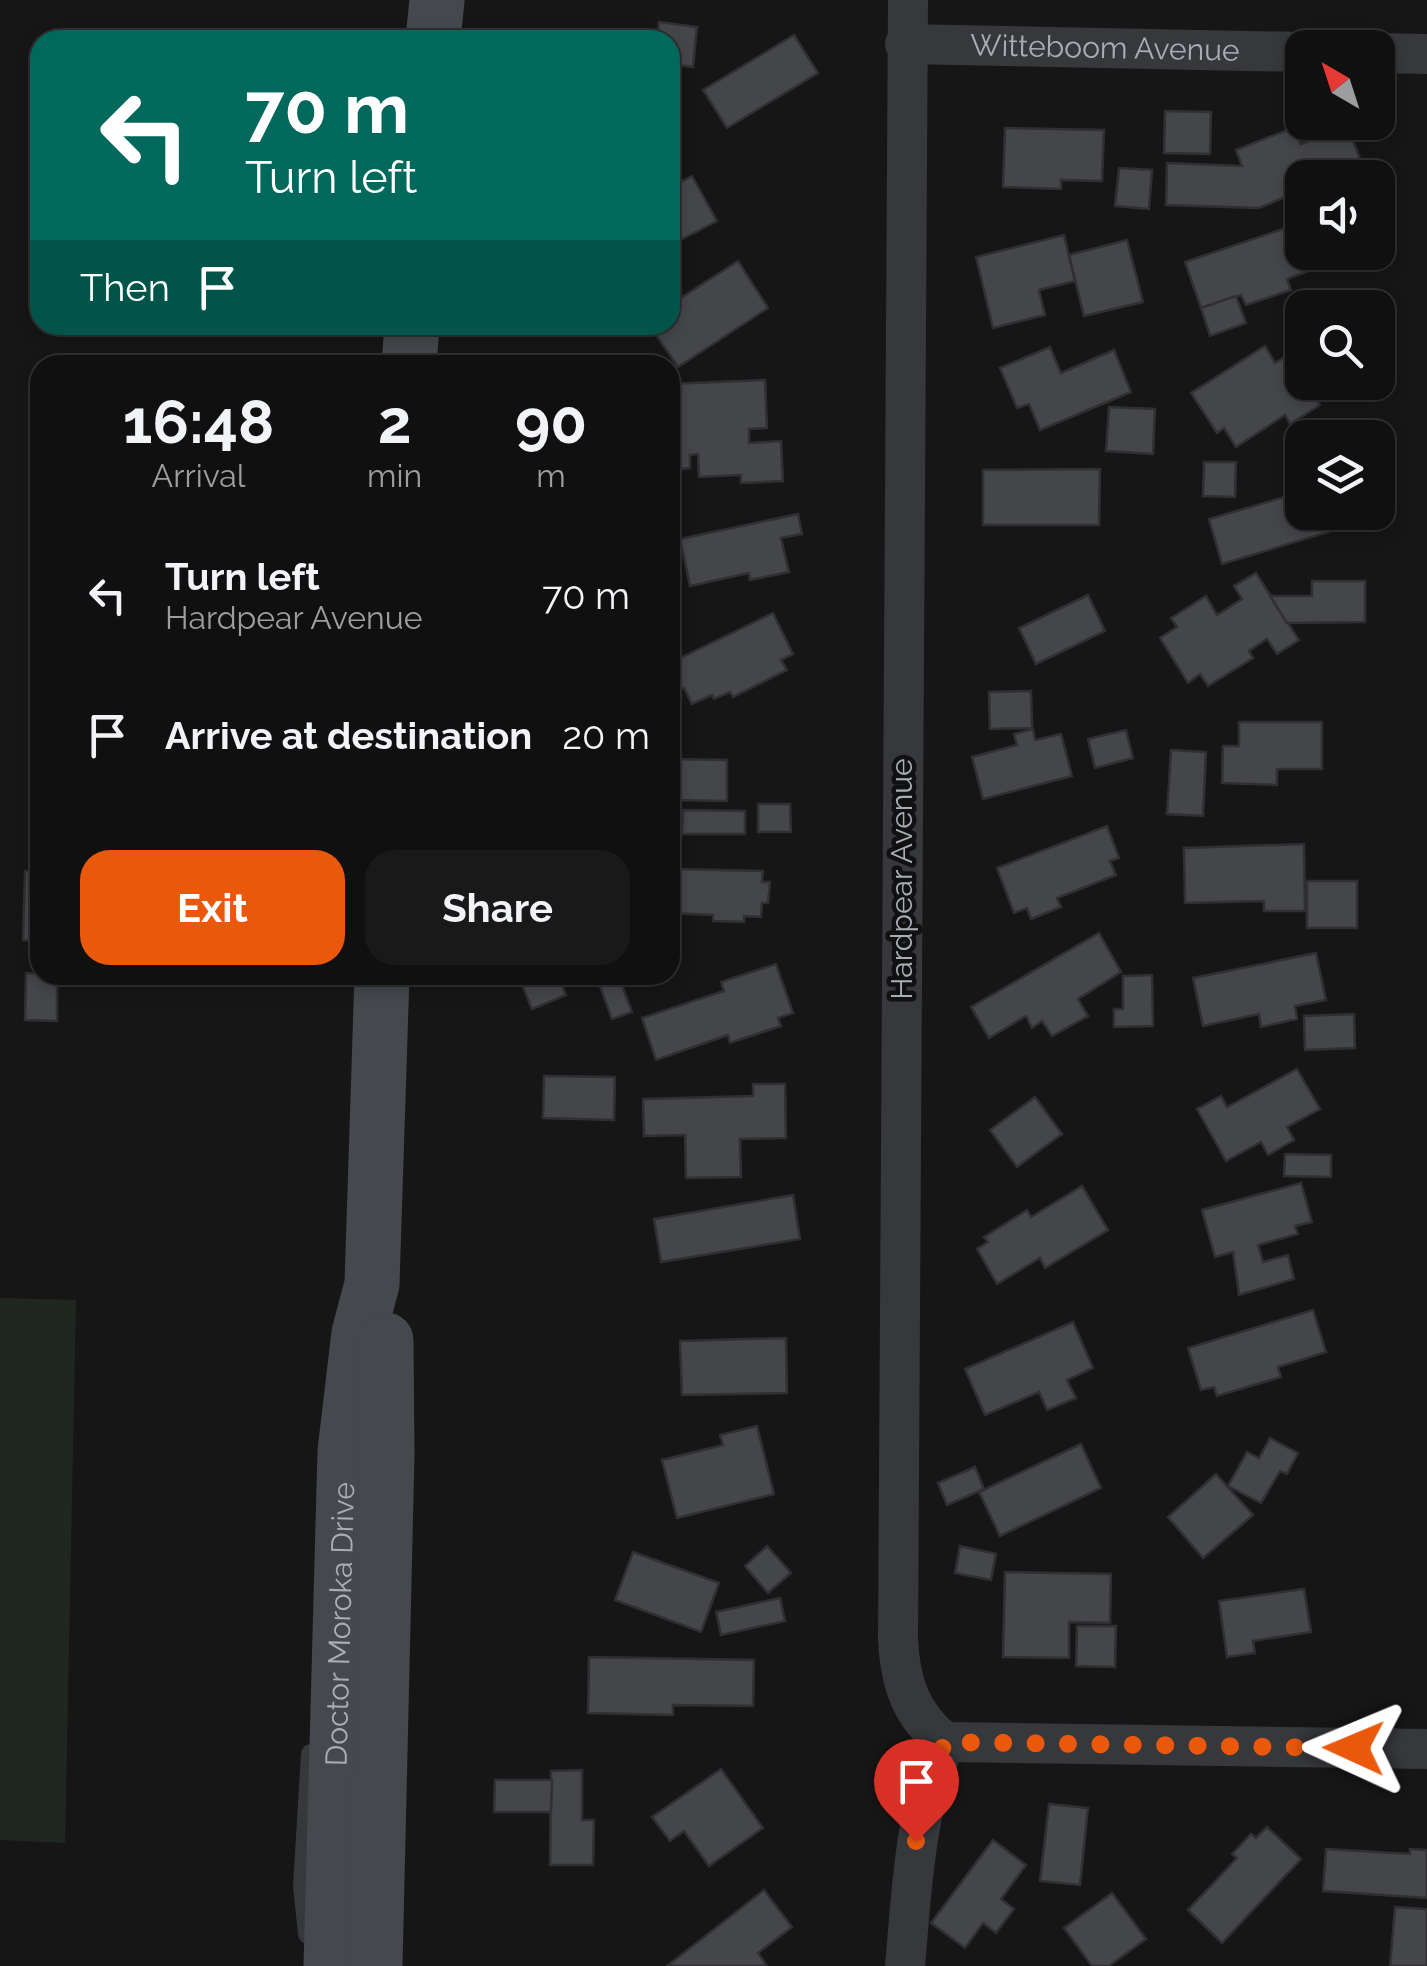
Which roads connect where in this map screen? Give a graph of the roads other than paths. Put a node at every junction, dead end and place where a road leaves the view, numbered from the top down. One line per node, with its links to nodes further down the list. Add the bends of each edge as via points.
1 (438, 0): 3 (main road)
2 (908, 0): 4 (street, Hardpear Avenue)
3 (434, 30)
4 (906, 44): 5 (street, Witteboom Avenue); 11 (street, Hardpear Avenue, via 898,1639 904,1688 929,1730)
5 (1285, 52)
6 (1395, 54): 7 (street)
7 (1427, 54)
8 (382, 985): 9 (main road, Doctor Moroka Drive)
9 (372, 1284): 10 (main road, Doctor Moroka Drive, via 350,1388); 15 (main road, Doctor Moroka Drive, via 386,1334 387,1454)
10 (343, 1566): 13 (lane, via 328,1621 314,1728 303,1886); 14 (main road, Doctor Moroka Drive)
11 (945, 1742): 12 (street); 16 (street, via 928,1780 916,1841)
12 (1427, 1749)
13 (313, 1966)
14 (332, 1966)
15 (375, 1966)
16 (905, 1966)

